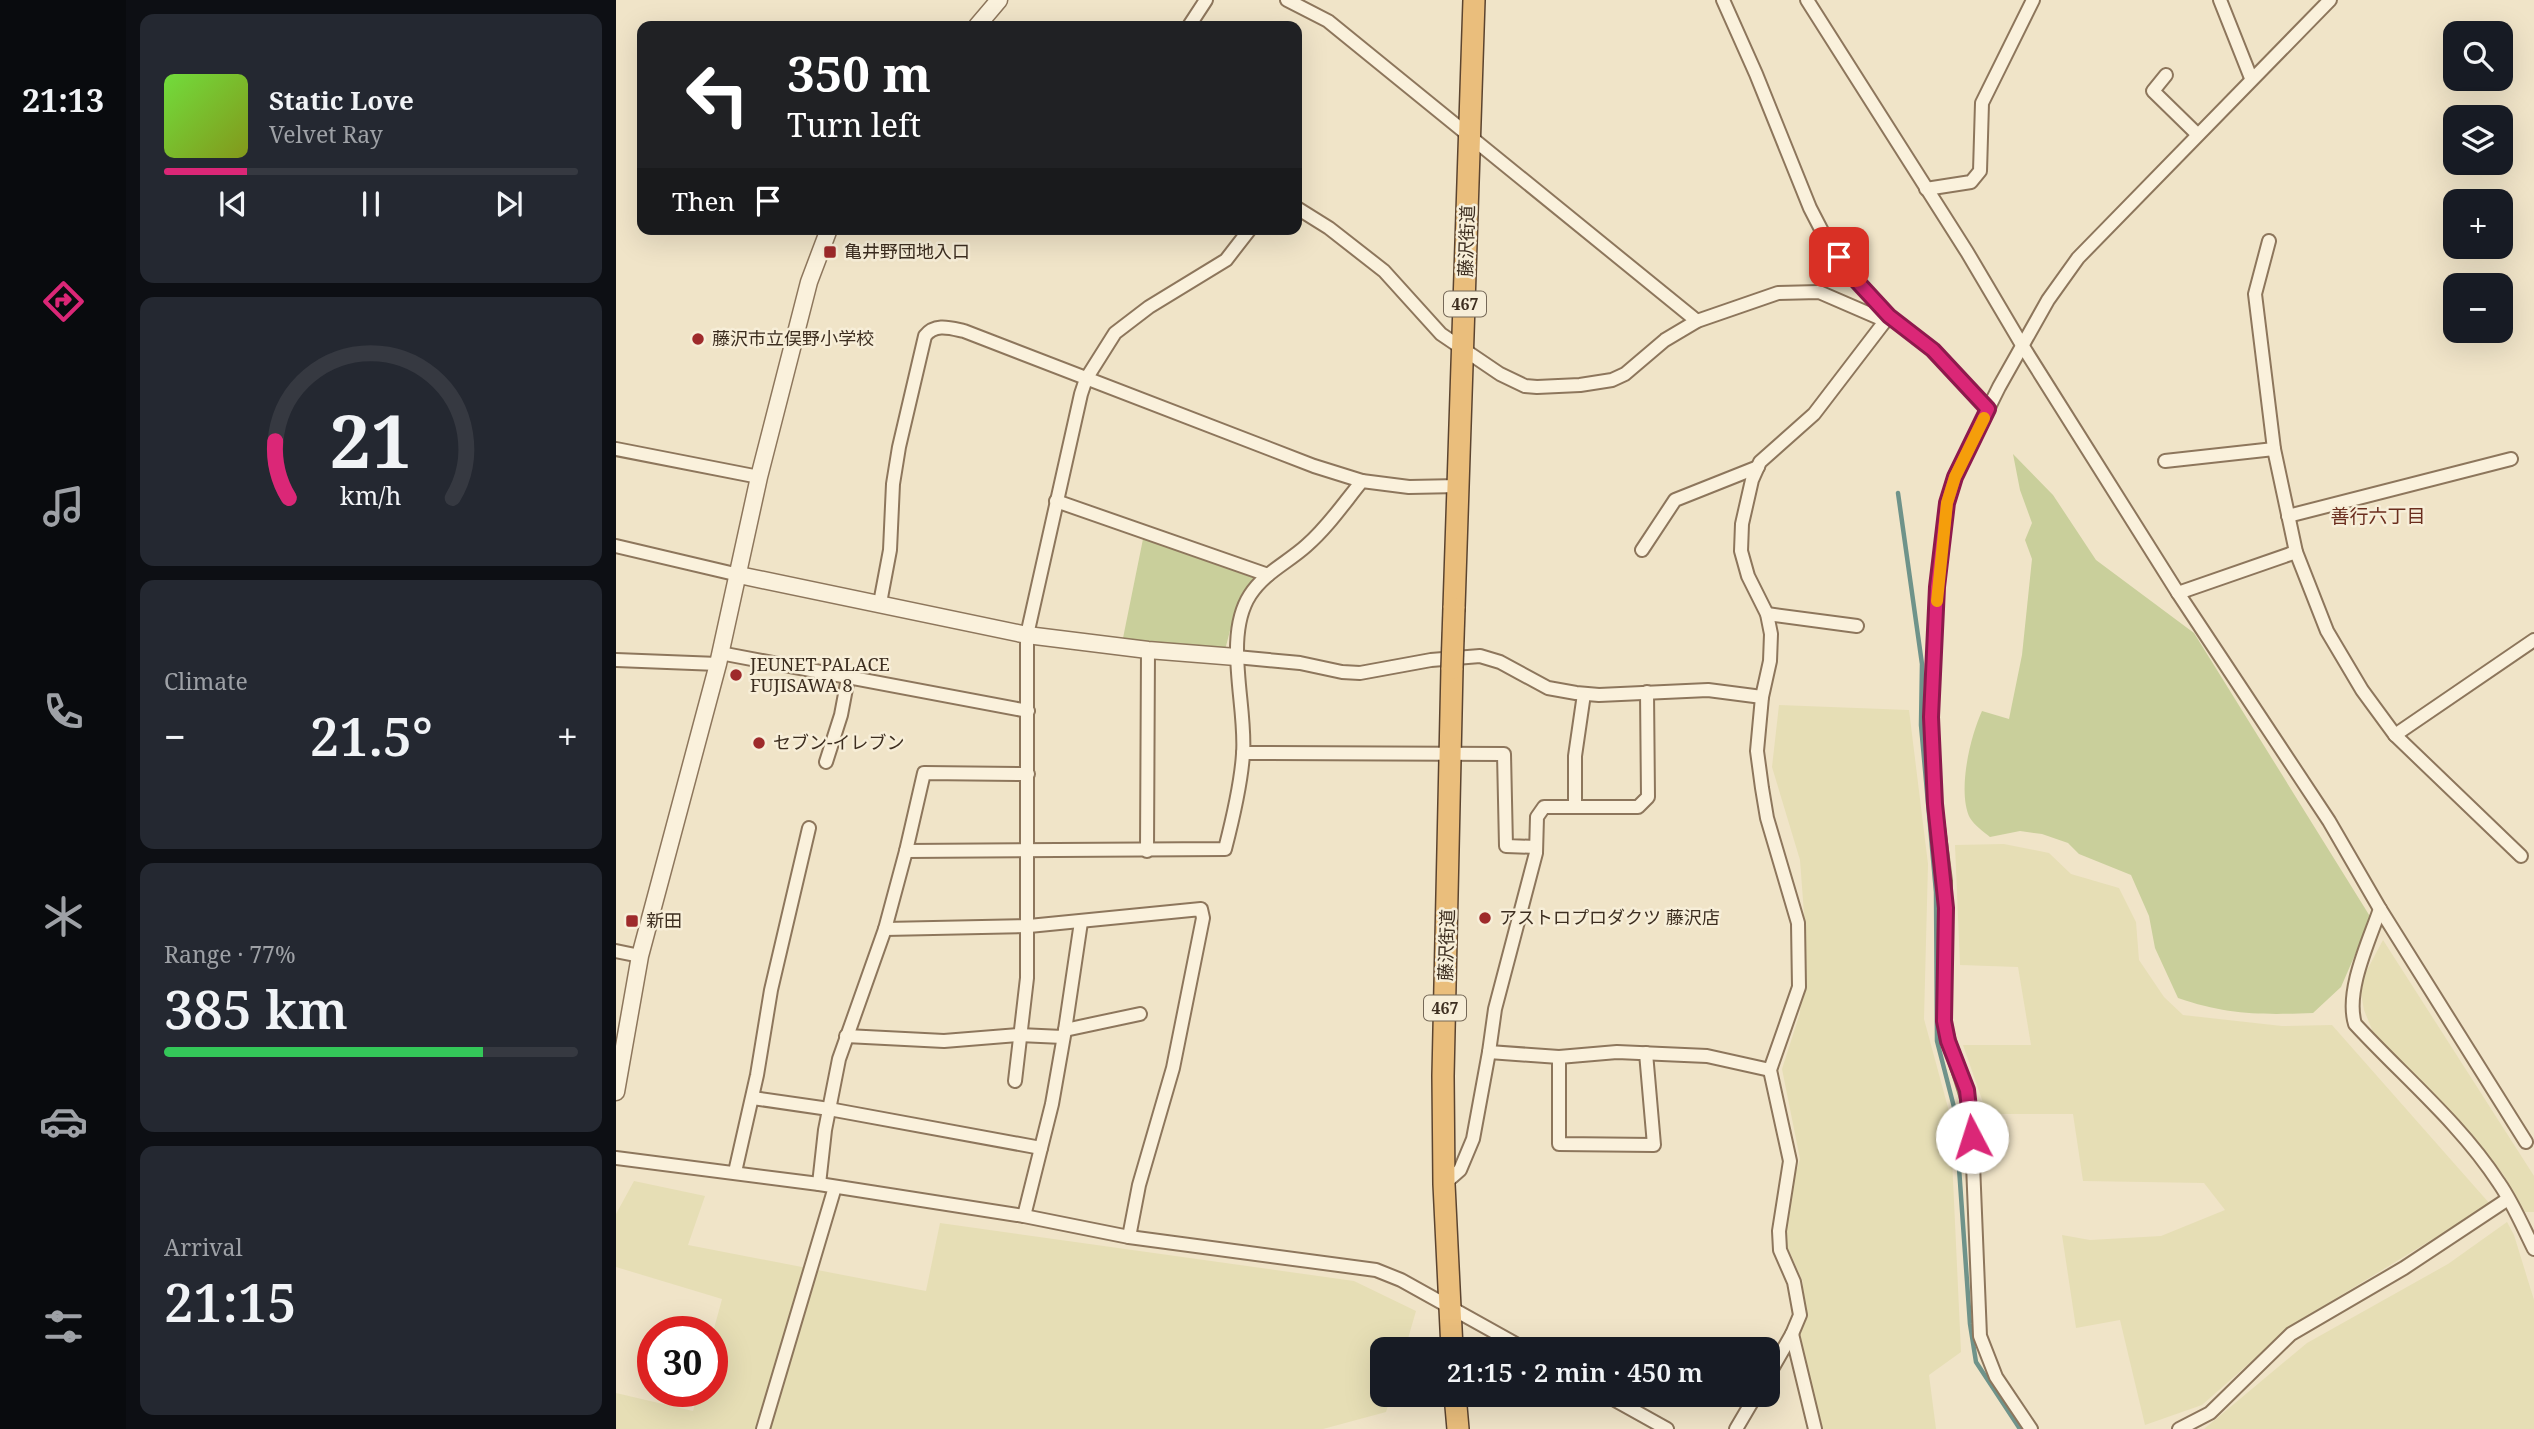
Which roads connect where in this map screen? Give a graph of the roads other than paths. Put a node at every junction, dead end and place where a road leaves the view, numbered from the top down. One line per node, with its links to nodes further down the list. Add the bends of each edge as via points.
1 (999, 0): 10 (street)
2 (1206, 0): 11 (street)
3 (1287, 0): 15 (street, via 1328,21)
4 (1474, 0): 15 (highway, 藤沢街道 / 467)
5 (1723, 0): 21 (street, via 1810,208 1853,277)
6 (1807, 0): 16 (street)
7 (2033, 0): 16 (street, via 1982,103 1980,171 1971,182)
8 (2220, 0): 13 (street)
9 (2330, 0): 13 (street)
10 (983, 21)
11 (1192, 21)
12 (2166, 75): 14 (street, via 2153,91)
13 (2251, 78): 14 (street)
14 (2197, 134): 23 (street, via 2078,258)
15 (1471, 136): 22 (street); 24 (highway, 藤沢街道 / 467)
16 (1926, 189): 23 (street)
17 (1302, 211): 24 (street, via 1384,271 1441,334)
18 (827, 235): 32 (street, via 809,282)
19 (1245, 235): 25 (street, via 1226,260 1128,321)
20 (2269, 241): 28 (street, via 2255,294)
21 (1887, 318): 22 (street, via 1832,296 1802,290 1778,293); 26 (street, via 1933,350); 31 (street, via 1814,414)
22 (1697, 321): 24 (street, via 1665,340 1625,374 1598,383 1525,386)
23 (2022, 345): 26 (street); 42 (street)
24 (1463, 349): 34 (highway, 藤沢街道 / 467)
25 (1086, 379): 33 (street); 35 (street); 43 (street, via 964,331 949,327 930,330 899,447 890,550)
26 (1988, 409): 111 (street, via 1947,503 1937,587 1932,757 1945,881 1944,1021 1971,1115 1980,1336 1996,1377)
27 (616, 449): 32 (street)
28 (2274, 449): 30 (street); 36 (street)
29 (2511, 459): 36 (street)
30 (2165, 461)
31 (1758, 467): 38 (street, via 1675,500); 44 (street, via 1742,524 1741,551)
32 (759, 477): 40 (street)
33 (1362, 481): 34 (street, via 1409,487); 41 (street, via 1319,534)
34 (1459, 486): 58 (highway, 藤沢街道 / 467, bridge)
35 (1056, 501): 41 (street); 46 (street)
36 (2288, 516): 39 (street)
37 (616, 546): 40 (street)
38 (1642, 550)
39 (2296, 552): 42 (street); 57 (street, via 2327,631)
40 (738, 575): 43 (street); 50 (street)
41 (1268, 575): 49 (street, via 1245,605)
42 (2178, 593): 69 (street, via 2329,821)
43 (880, 603): 46 (street)
44 (1767, 614): 45 (street); 55 (street, via 1770,661)
45 (1857, 626)
46 (1027, 635): 48 (street); 56 (street)
47 (2534, 640): 57 (street)
48 (1148, 650): 49 (street); 66 (street)
49 (1236, 657): 54 (street, via 1360,673 1480,656 1548,688); 59 (street)
50 (719, 659): 51 (street); 52 (street); 74 (street)
51 (616, 660)
52 (848, 678): 56 (street); 60 (street)
53 (1647, 692): 54 (street); 55 (street, via 1709,690); 62 (street, via 1648,797 1638,807)
54 (1584, 694): 62 (street, via 1575,756)
55 (1762, 697): 82 (street, via 1757,751 1762,788 1798,936 1799,987)
56 (1028, 711): 61 (street)
57 (2395, 735): 68 (street)
58 (1452, 752): 59 (street); 64 (street, via 1504,754 1506,846); 92 (highway, 藤沢街道 / 467)
59 (1243, 753): 66 (street, via 1225,849)
60 (826, 762)
61 (1028, 774): 65 (street); 67 (street, via 924,773)
62 (1575, 807): 64 (street, via 1544,807 1537,817)
63 (809, 828): 85 (street, via 771,990)
64 (1536, 847): 79 (street, via 1495,1009)
65 (1027, 850): 66 (street); 67 (street); 71 (street)
66 (1147, 850)
67 (906, 851): 72 (street)
68 (2521, 856)
69 (2380, 909): 87 (street); 94 (street, via 2354,994 2351,1012 2355,1024 2449,1121)
70 (1081, 922): 71 (street); 76 (street); 96 (street, via 1200,909 1203,918 1173,1068)
71 (1029, 926): 72 (street); 77 (street)
72 (885, 929): 78 (street)
73 (616, 951): 74 (street)
74 (640, 956): 84 (street)
75 (1140, 1014): 76 (street)
76 (1064, 1034): 77 (street); 88 (street)
77 (1019, 1035): 78 (street, via 944,1041); 83 (street)
78 (846, 1036): 86 (street)
79 (1489, 1052): 81 (street); 92 (street, via 1473,1139 1460,1170)
80 (1646, 1053): 81 (street); 81 (street, via 1654,1145 1559,1144); 82 (street, via 1707,1056)
81 (1559, 1057)
82 (1770, 1070): 99 (street, via 1790,1161 1779,1231 1780,1250 1794,1282 1800,1315)
83 (1015, 1081)
84 (616, 1092)
85 (753, 1098): 86 (street); 90 (street)
86 (829, 1109): 88 (street); 91 (street)
87 (2526, 1142)
88 (1041, 1148): 95 (street)
89 (616, 1158): 90 (street)
90 (735, 1172): 91 (street)
91 (818, 1184): 93 (street)
92 (1444, 1184): 98 (highway, 藤沢街道 / 467)
93 (835, 1187): 95 (street); 107 (street)
94 (2508, 1199): 97 (street); 112 (street, via 2404,1268 2291,1334 2210,1413)
95 (1024, 1216): 96 (street)
96 (1129, 1237): 98 (street, via 1376,1270)
97 (2534, 1249)
98 (1449, 1306): 100 (highway, 藤沢街道 / 467); 101 (street)
99 (1792, 1335): 102 (street); 110 (street)
100 (1451, 1337)
101 (1504, 1337)
102 (1780, 1356)
103 (1456, 1407): 108 (highway)
104 (1626, 1407): 106 (street)
105 (1749, 1407): 109 (street)
106 (1662, 1428)
107 (763, 1429)
108 (1458, 1429)
109 (1736, 1429)
110 (1815, 1429)
111 (2031, 1429)
112 (2179, 1429)

